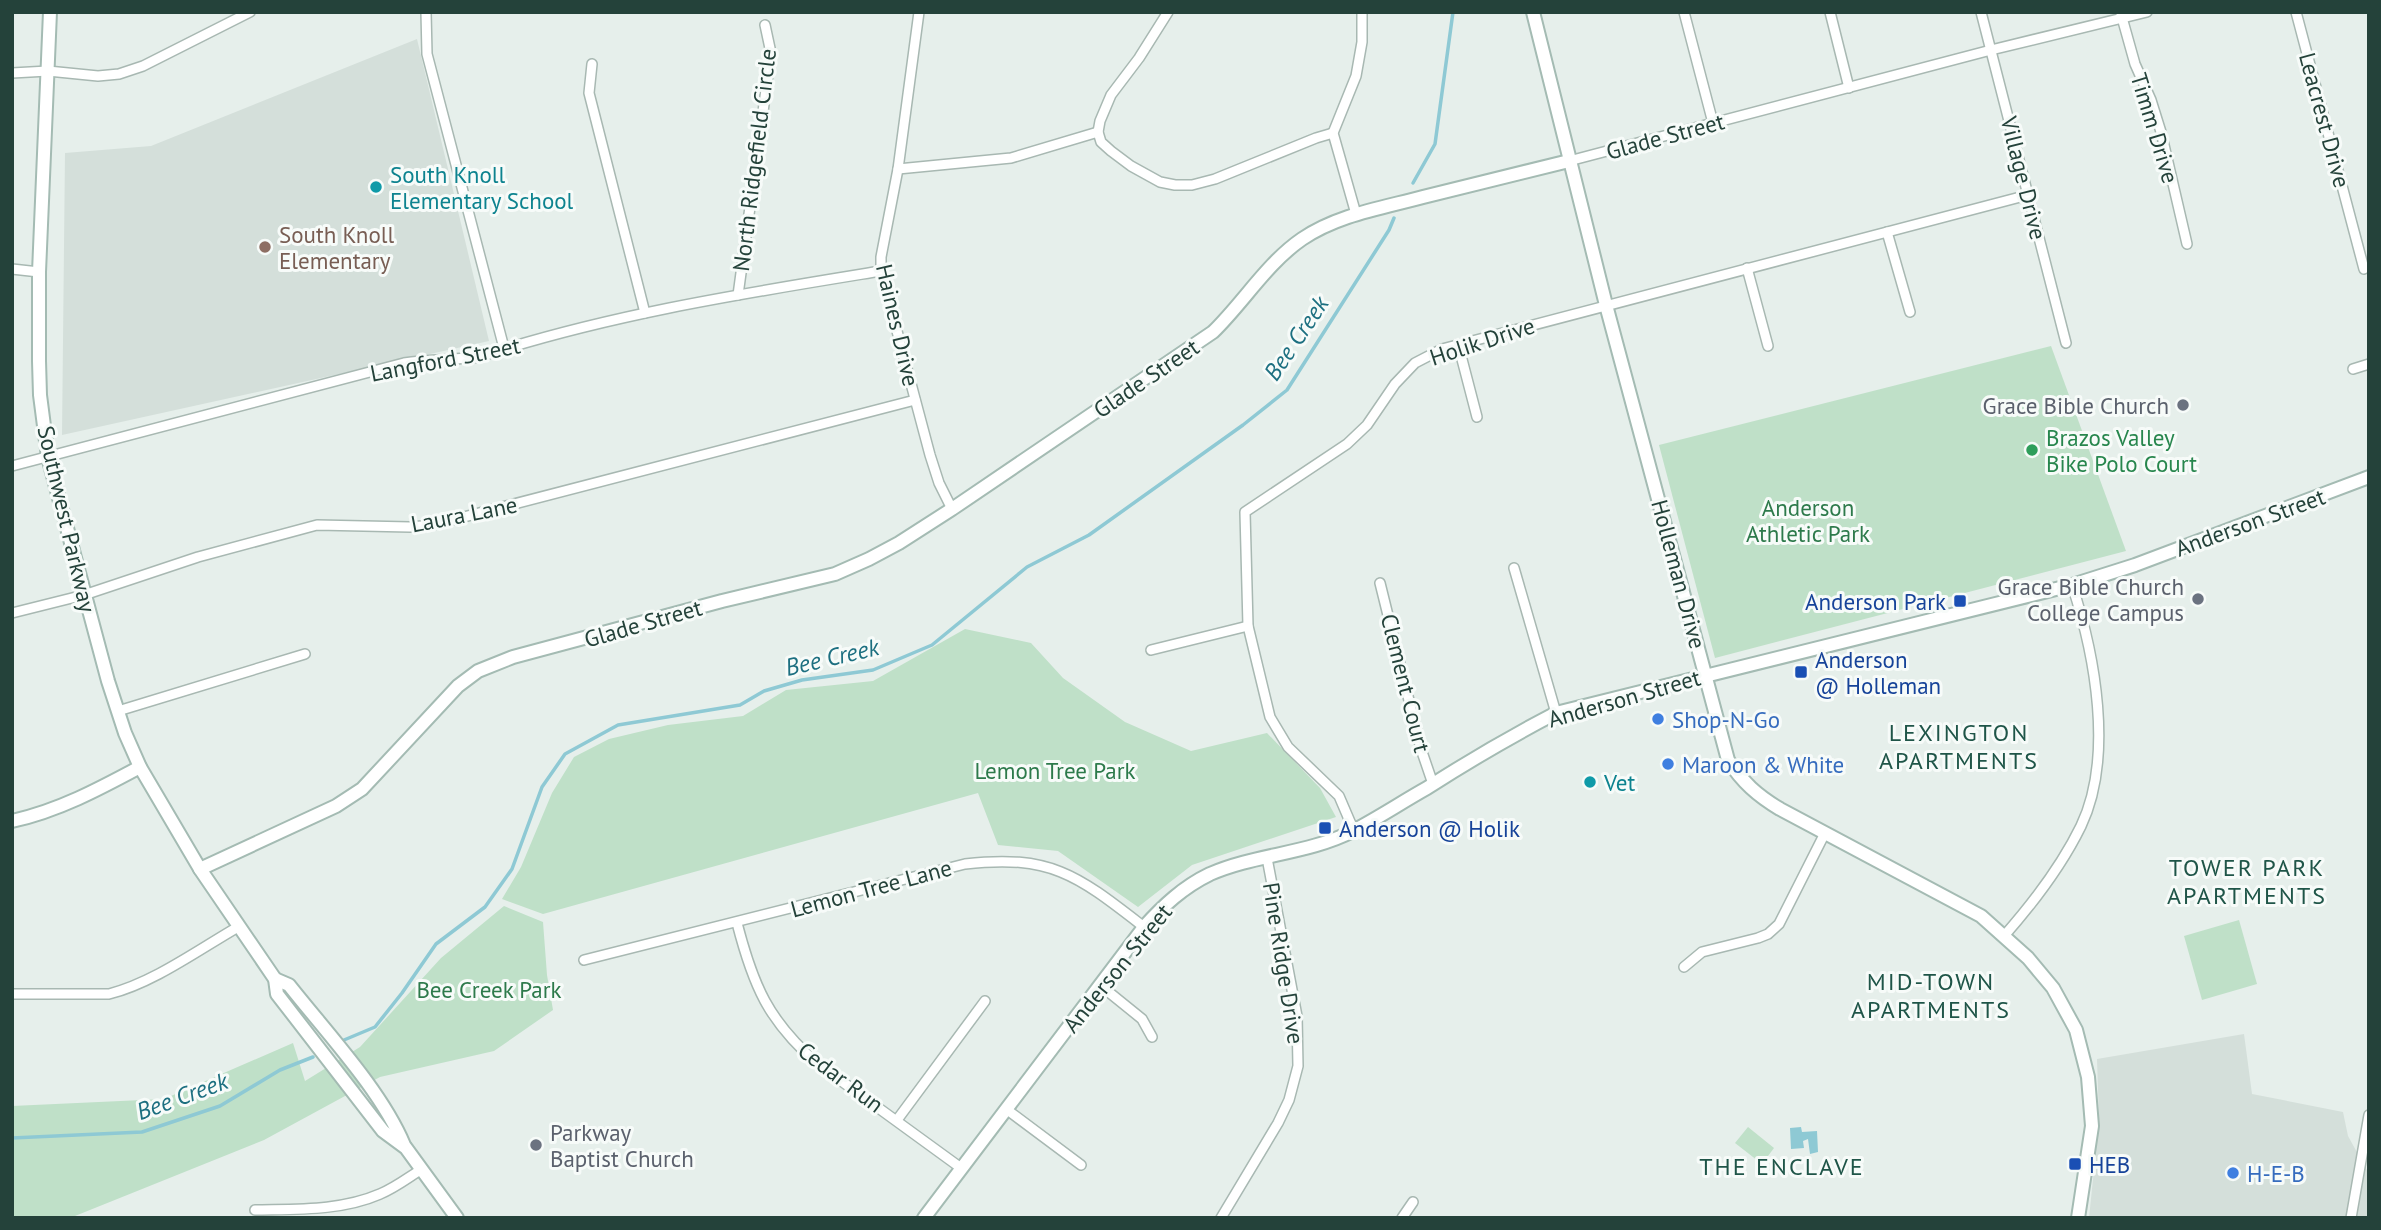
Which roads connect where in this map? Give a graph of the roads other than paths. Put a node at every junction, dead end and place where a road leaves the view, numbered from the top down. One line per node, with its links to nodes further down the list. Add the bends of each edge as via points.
1 (50, 12): 17 (street, Southwest Parkway)
2 (250, 12): 17 (street, via 119,74)
3 (426, 12): 41 (street, via 428,54)
4 (919, 12): 24 (street, Haines Drive)
5 (1168, 12): 21 (street, via 1111,95)
6 (1362, 12): 22 (street, via 1356,76)
7 (1533, 12): 23 (street, Holleman Drive)
8 (1684, 12): 20 (street)
9 (1830, 12): 19 (street)
10 (1981, 12): 15 (street, Village Drive)
11 (2147, 12): 13 (street, Glade Street)
12 (2296, 12): 31 (street, Leacrest Drive)
13 (2122, 15): 15 (street, Glade Street); 28 (street, Timm Drive, via 2161,132)
14 (765, 25): 34 (street, North Ridgefield Circle, via 771,53)
15 (1991, 50): 19 (street, Glade Street); 25 (street, Village Drive)
16 (592, 64): 37 (street, via 589,93)
17 (48, 71): 18 (street); 33 (street, Southwest Parkway)
18 (12, 73)
19 (1849, 88): 20 (street, Glade Street)
20 (1713, 123): 23 (street, Glade Street)
21 (1098, 132): 22 (street, via 1101,142 1131,166 1175,186 1214,179); 24 (street, via 1011,158)
22 (1334, 133): 26 (street)
23 (1569, 161): 26 (street, Glade Street); 35 (street, Holleman Drive)
24 (898, 169): 32 (street, Haines Drive)
25 (2028, 195): 27 (street, Holik Drive); 38 (street, Village Drive)
26 (1356, 214): 49 (street, Glade Street, via 1302,239 1213,332)
27 (1887, 232): 29 (street, Holik Drive); 36 (street)
28 (2187, 244)
29 (1747, 268): 35 (street, Holik Drive); 40 (street)
30 (12, 269): 33 (street)
31 (2364, 269)
32 (881, 271): 34 (street, Langford Street); 44 (street, Haines Drive)
33 (39, 272): 46 (street, Southwest Parkway, via 40,395)
34 (738, 295): 37 (street, Langford Street)
35 (1606, 305): 39 (street, Holik Drive); 58 (street, Holleman Drive)
36 (1910, 312)
37 (645, 313): 41 (street, Langford Street)
38 (2066, 343)
39 (1458, 344): 45 (street); 55 (street, Holik Drive, via 1415,363 1357,435 1245,512)
40 (1768, 346)
41 (505, 348): 46 (street, Langford Street, via 479,357 404,363)
42 (2369, 364): 43 (street)
43 (2353, 369)
44 (915, 400): 49 (street, Haines Drive, via 939,484); 53 (street, Laura Lane, via 433,524 317,525 198,557)
45 (1477, 417)
46 (48, 457): 47 (street, Langford Street); 53 (street, Southwest Parkway)
47 (12, 466)
48 (2369, 477): 52 (street, Anderson Street)
49 (952, 509): 67 (street, Glade Street, via 900,543 835,574 513,657 478,671 458,686 362,789 336,806)
50 (1514, 568): 60 (street)
51 (1380, 583): 62 (street, Clement Court)
52 (2072, 585): 58 (street, Anderson Street); 71 (street, via 2095,682 2099,731 2090,801 2060,864)
53 (84, 595): 54 (street, Laura Lane); 59 (street, Southwest Parkway)
54 (12, 613)
55 (1248, 626): 56 (street); 64 (street, Holik Drive, via 1276,729 1288,747 1339,796)
56 (1151, 650)
57 (305, 654): 59 (street)
58 (1707, 674): 60 (street, Anderson Street); 65 (street, Holleman Drive, via 1728,760 1739,777 1759,796)
59 (118, 711): 61 (street, Southwest Parkway)
60 (1556, 713): 62 (street, Anderson Street)
61 (140, 767): 63 (street, via 81,798); 67 (street, Southwest Parkway)
62 (1433, 783): 64 (street, Anderson Street)
63 (12, 821)
64 (1354, 831): 66 (street, Anderson Street, via 1315,847)
65 (1825, 833): 71 (street, Holleman Drive, via 1971,911); 73 (street, via 1779,924 1758,938 1702,953)
66 (1266, 858): 70 (street, Anderson Street, via 1210,874 1163,906); 88 (street, Pine Ridge Drive, via 1297,1016 1298,1066 1278,1123)
67 (200, 869): 69 (street, Southwest Parkway)
68 (737, 923): 70 (street, Lemon Tree Lane, via 996,860 1064,872); 72 (street, Lemon Tree Lane); 80 (street, Cedar Run, via 756,985 787,1034 818,1064)
69 (238, 927): 75 (street, via 121,991); 83 (street, Southwest Parkway, via 275,979 276,994 383,1131 406,1148)
70 (1144, 927): 74 (street, Anderson Street)
71 (2004, 936): 90 (street, Holleman Drive, via 2053,988 2076,1030 2083,1056 2092,1126)
72 (584, 960)
73 (1685, 967)
74 (1100, 985): 77 (street, via 1142,1018); 78 (street, Anderson Street)
75 (12, 994)
76 (985, 1001): 80 (street)
77 (1152, 1037)
78 (1006, 1109): 81 (street); 82 (street, Anderson Street)
79 (2369, 1115): 91 (street)
80 (897, 1120): 82 (street, Cedar Run)
81 (1081, 1165)
82 (961, 1168): 87 (street, Anderson Street)
83 (422, 1169): 85 (street, via 382,1194 361,1201 313,1209); 86 (street, Southwest Parkway)
84 (1413, 1202): 89 (street)
85 (255, 1210)
86 (457, 1218)
87 (924, 1218)
88 (1222, 1218)
89 (1402, 1218)
90 (2078, 1218)
91 (2351, 1218)

